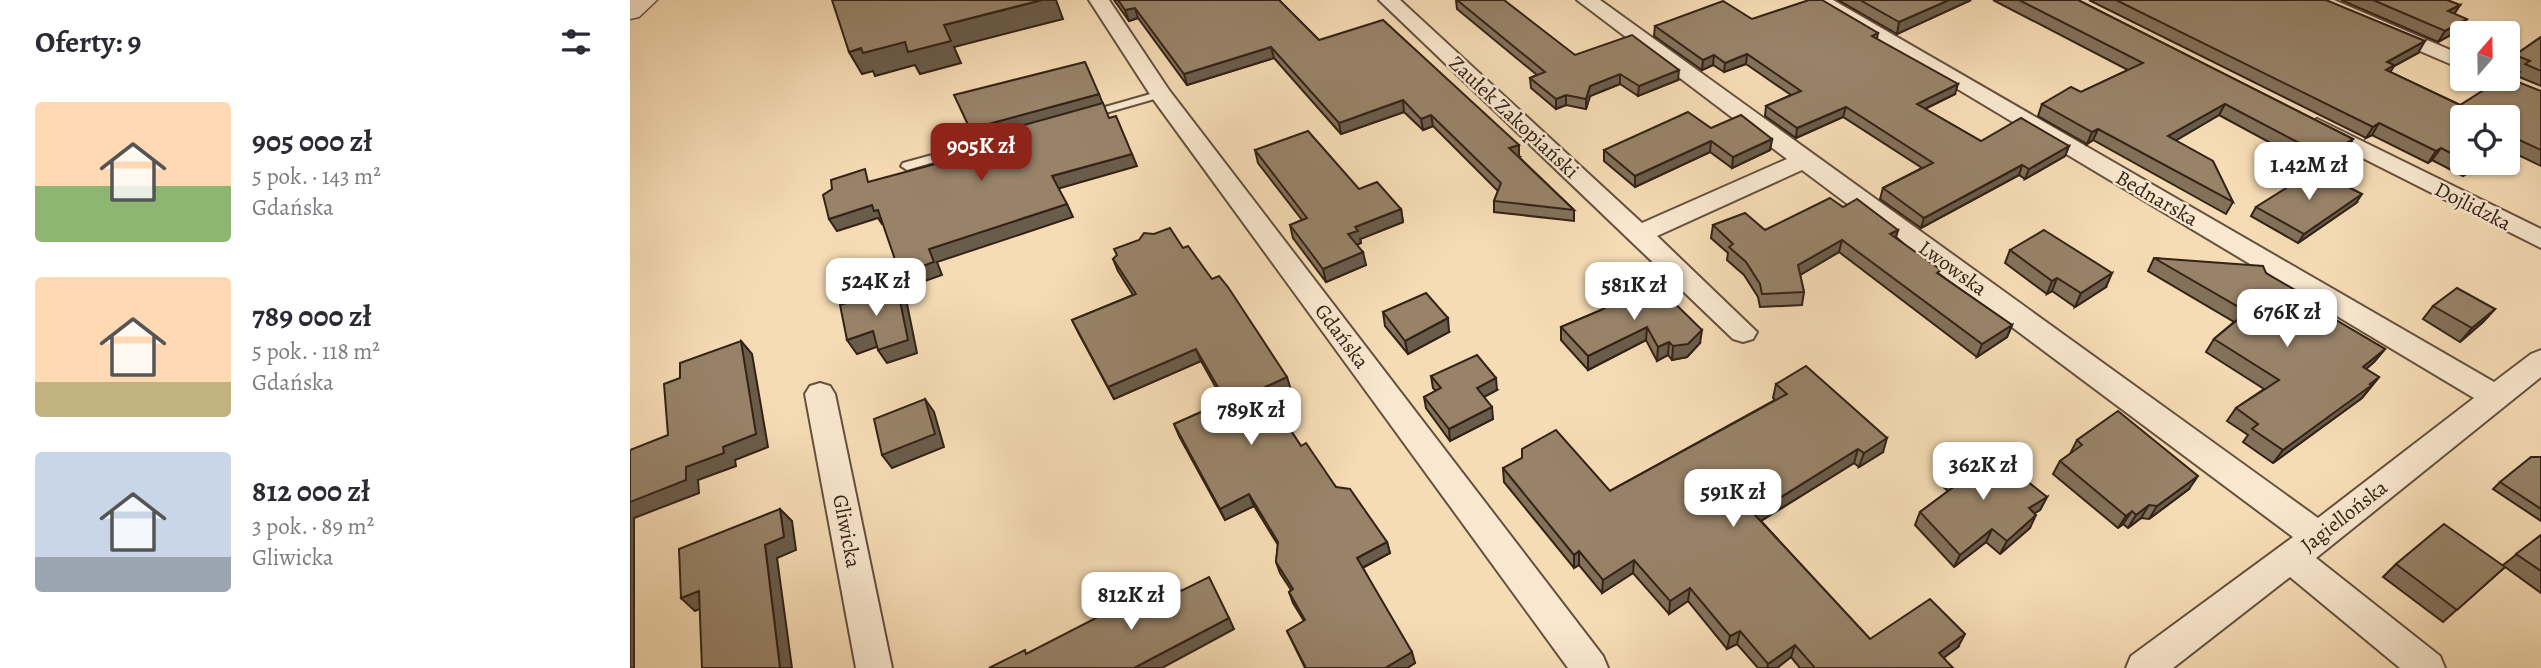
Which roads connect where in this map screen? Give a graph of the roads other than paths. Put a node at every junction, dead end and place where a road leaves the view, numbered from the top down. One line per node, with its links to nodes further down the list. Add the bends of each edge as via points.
1 (645, 0): 7 (street)
2 (1099, 0): 9 (street, Gdańska)
3 (1389, 0): 15 (street, Zaułek Zakopiański)
4 (1587, 0): 13 (street, Lwowska)
5 (1819, 0): 20 (street, Bednarska)
6 (2317, 0): 8 (street)
7 (630, 12)
8 (2450, 58)
9 (1161, 94): 11 (lane); 24 (street, Gdańska)
10 (2292, 114): 16 (street, Dojlidzka)
11 (1080, 117)
12 (1000, 139): 14 (lane)
13 (1806, 159): 15 (street); 21 (street, Lwowska)
14 (907, 166)
15 (1639, 234): 17 (street, Zaułek Zakopiański)
16 (2541, 240)
17 (1743, 332)
18 (2541, 361): 20 (street, Jagiellońska)
19 (820, 394): 23 (street, Gliwicka)
20 (2495, 396): 21 (street, Jagiellońska)
21 (2318, 537): 22 (street, Jagiellońska)
22 (2291, 558): 25 (street, Jagiellońska); 26 (street)
23 (874, 668)
24 (1590, 668)
25 (2144, 668)
26 (2427, 668)

